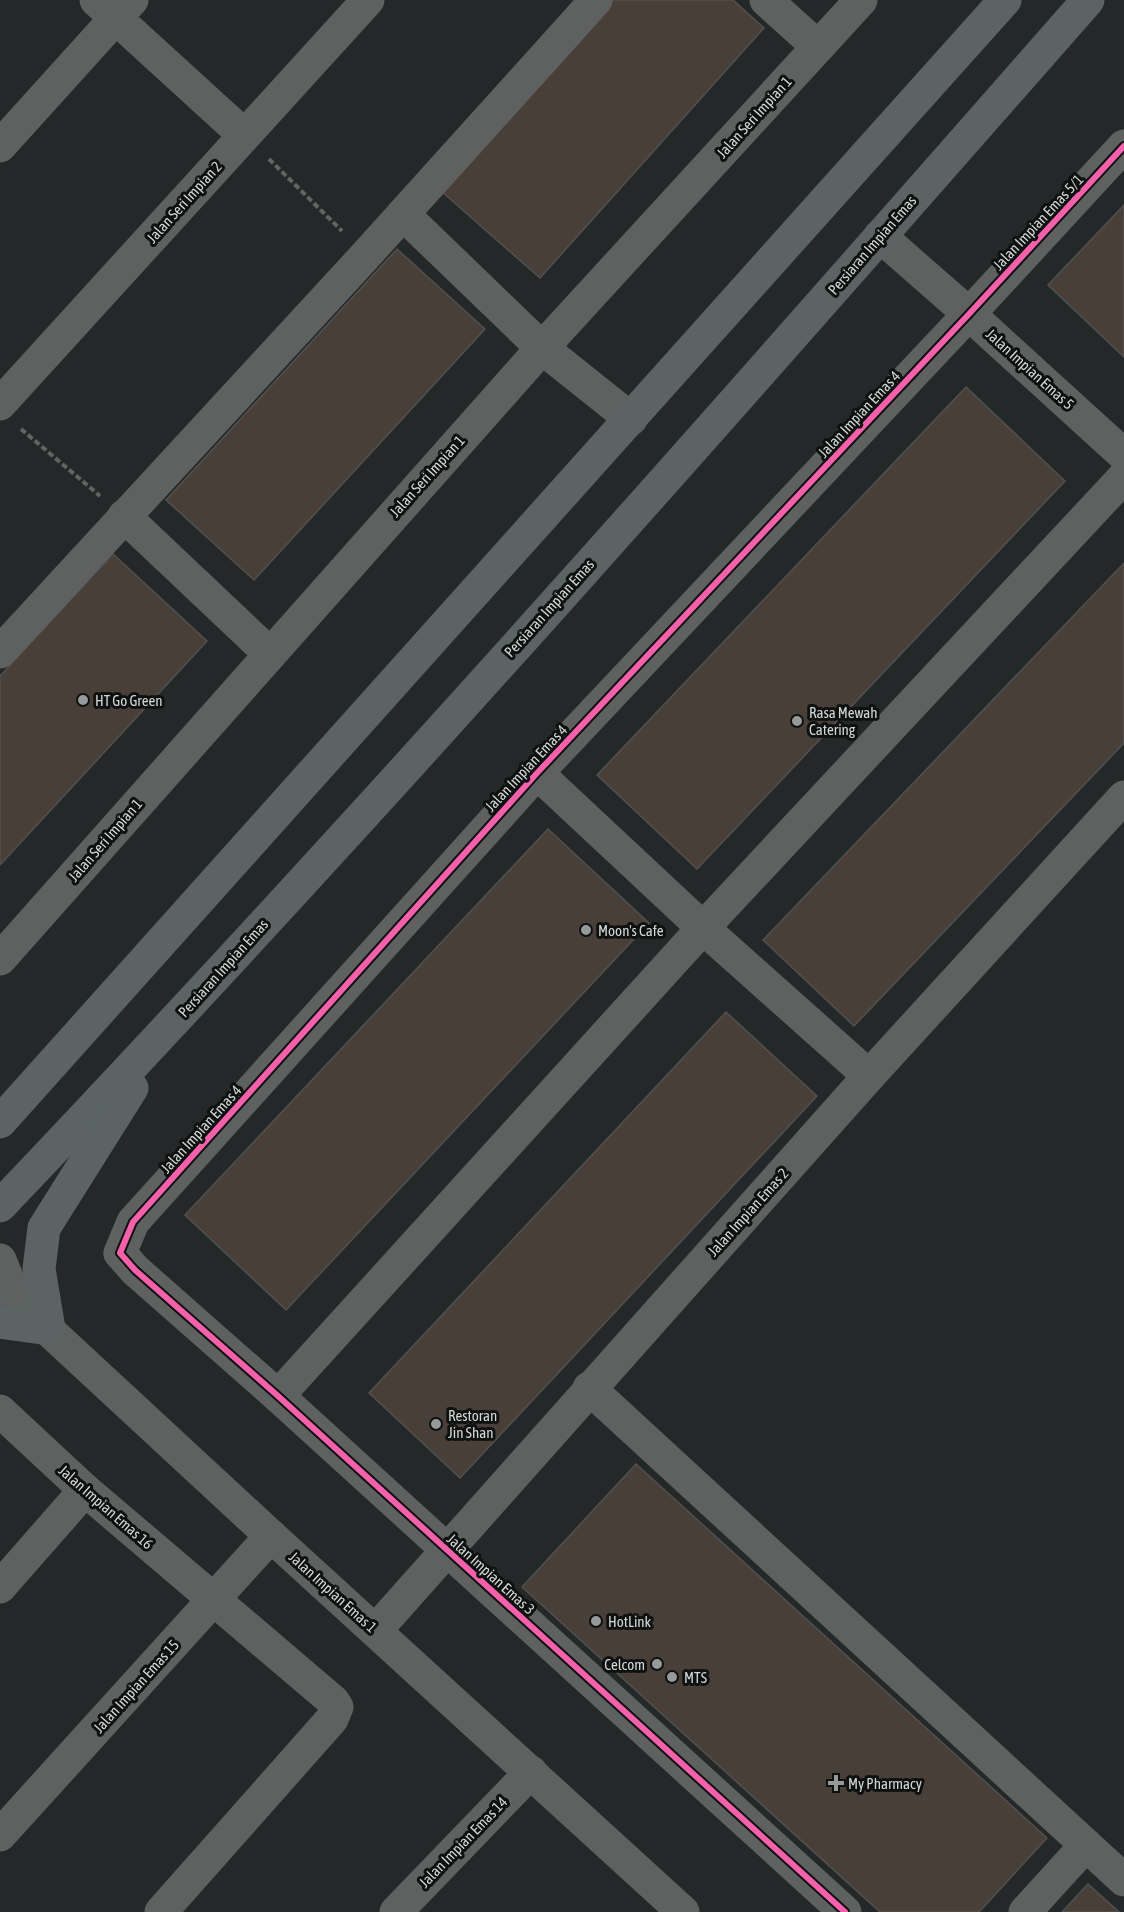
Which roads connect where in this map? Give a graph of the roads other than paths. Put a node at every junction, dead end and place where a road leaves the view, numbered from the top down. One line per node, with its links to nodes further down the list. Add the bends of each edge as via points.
1 (368, 0): 9 (street, Jalan Seri Impian 2)
2 (596, 0): 12 (street)
3 (766, 0): 8 (street)
4 (861, 0): 8 (street, Jalan Seri Impian 1)
5 (1005, 0): 17 (main road)
6 (1088, 0): 13 (main road, Persiaran Impian Emas)
7 (115, 6): 9 (street); 10 (street)
8 (818, 47): 15 (street, Jalan Seri Impian 1)
9 (244, 135): 16 (street, Jalan Seri Impian 2)
10 (0, 146)
11 (1124, 146): 14 (street, Jalan Impian Emas 5/1)
12 (403, 214): 15 (street); 20 (street)
13 (880, 236): 14 (street, Jalan Impian Emas 5); 27 (main road, Persiaran Impian Emas)
14 (969, 314): 18 (street, Jalan Impian Emas 5); 23 (street, Jalan Impian Emas 4)
15 (542, 348): 17 (street); 22 (street, Jalan Seri Impian 1)
16 (9, 415)
17 (630, 419): 29 (main road)
18 (1124, 455)
19 (1124, 477): 25 (street)
20 (124, 516): 21 (street); 22 (street)
21 (0, 652)
22 (269, 653): 26 (street, Jalan Seri Impian 1)
23 (537, 773): 25 (street); 31 (street, Jalan Impian Emas 4, via 133,1222)
24 (1124, 797): 28 (street, Jalan Impian Emas 2)
25 (703, 927): 28 (street); 36 (street)
26 (0, 959)
27 (170, 1028): 30 (main road, Persiaran Impian Emas); 34 (main road, via 44,1228 39,1269)
28 (869, 1076): 35 (street, Jalan Impian Emas 2)
29 (0, 1122)
30 (0, 1206)
31 (120, 1253): 36 (street, Jalan Impian Emas 3)
32 (0, 1260): 33 (street)
33 (5, 1305): 34 (main road)
34 (49, 1329): 39 (street, Jalan Impian Emas 1)
35 (590, 1388): 40 (street, Jalan Impian Emas 2); 46 (street)
36 (278, 1396): 40 (street, Jalan Impian Emas 3)
37 (0, 1411): 38 (street, Jalan Impian Emas 16)
38 (85, 1490): 41 (street); 42 (street, Jalan Impian Emas 16)
39 (271, 1536): 42 (street, Jalan Impian Emas 15); 43 (street, Jalan Impian Emas 1)
40 (447, 1550): 43 (street, Jalan Impian Emas 2); 51 (street, Jalan Impian Emas 3)
41 (0, 1587)
42 (214, 1600): 45 (street, Jalan Impian Emas 15); 48 (street, Jalan Impian Emas 16, via 337,1707 332,1719)
43 (376, 1630): 44 (street, Jalan Impian Emas 1)
44 (531, 1772): 49 (street, Jalan Impian Emas 14); 50 (street, Jalan Impian Emas 1)
45 (0, 1835)
46 (1086, 1845): 47 (street); 52 (street)
47 (1124, 1880)
48 (161, 1912)
49 (396, 1912)
50 (683, 1912)
51 (845, 1912)
52 (1025, 1912)

